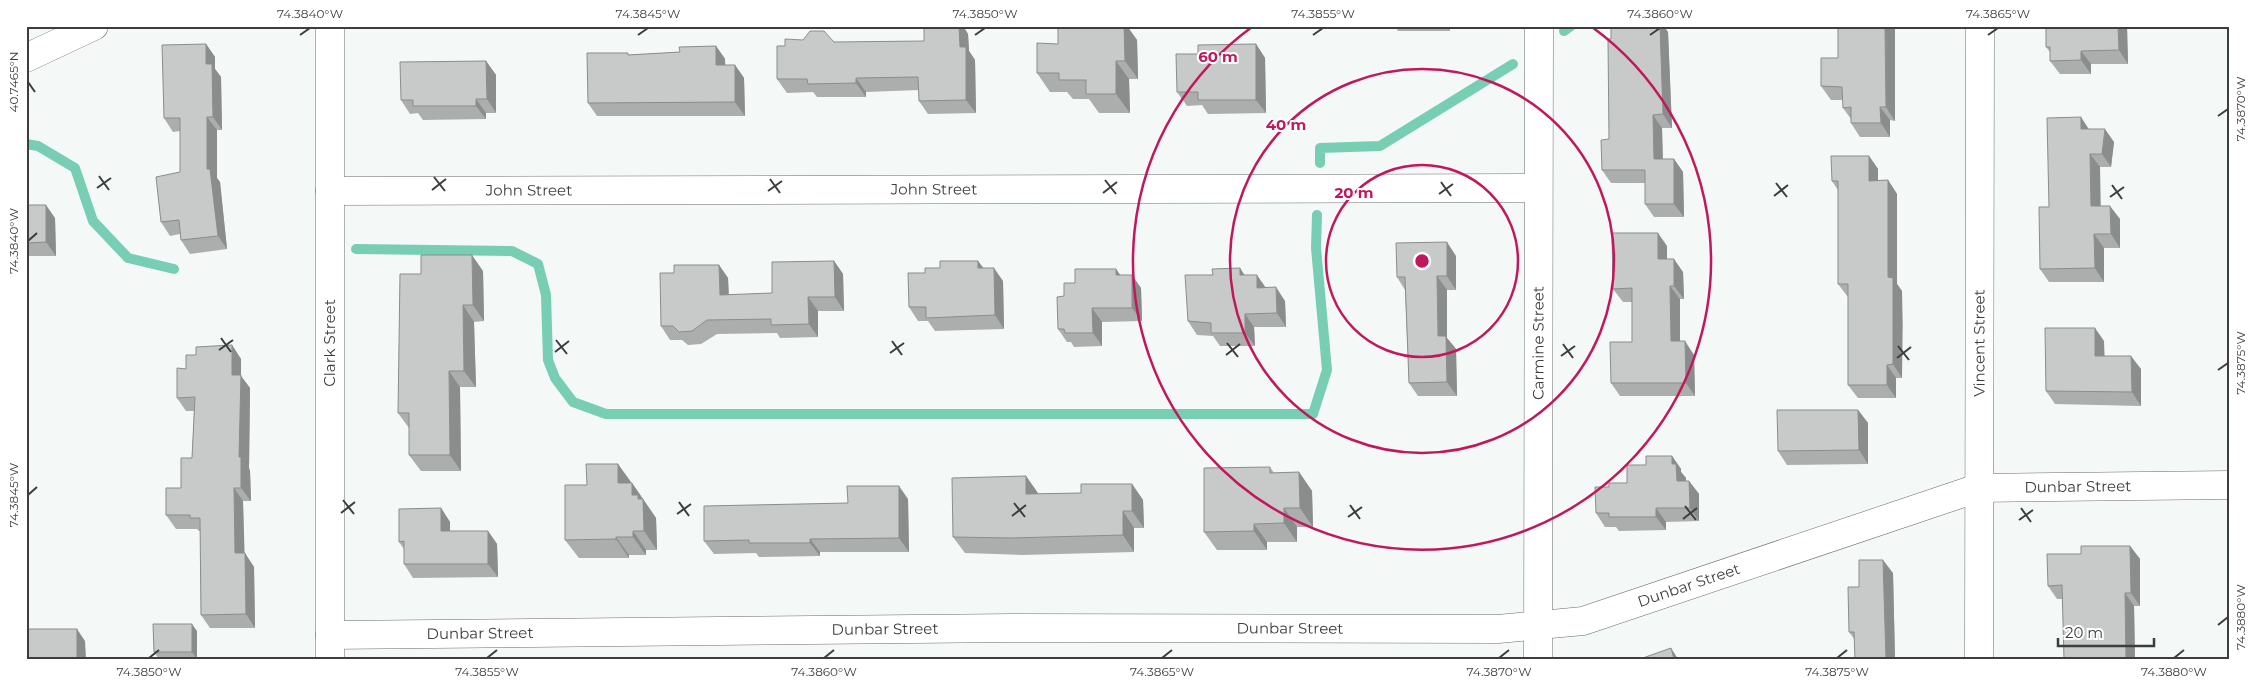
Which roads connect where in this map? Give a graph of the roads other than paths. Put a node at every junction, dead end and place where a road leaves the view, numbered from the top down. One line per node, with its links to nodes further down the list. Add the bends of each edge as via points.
1 (94, 26): 5 (street)
2 (330, 26): 7 (street, Clark Street)
3 (1539, 26): 6 (street, Carmine Street)
4 (1980, 26): 9 (street, Vincent Street)
5 (26, 58)
6 (1538, 188): 7 (street, John Street); 10 (street, Carmine Street)
7 (330, 191): 11 (street, Clark Street)
8 (2229, 485): 9 (street, Dunbar Street)
9 (1978, 488): 10 (street, Dunbar Street, via 1582,620); 13 (street, Vincent Street)
10 (1538, 625): 11 (street, Dunbar Street, via 1498,629 1013,628); 12 (street, Carmine Street)
11 (330, 647)
12 (1538, 659)
13 (1978, 659)

